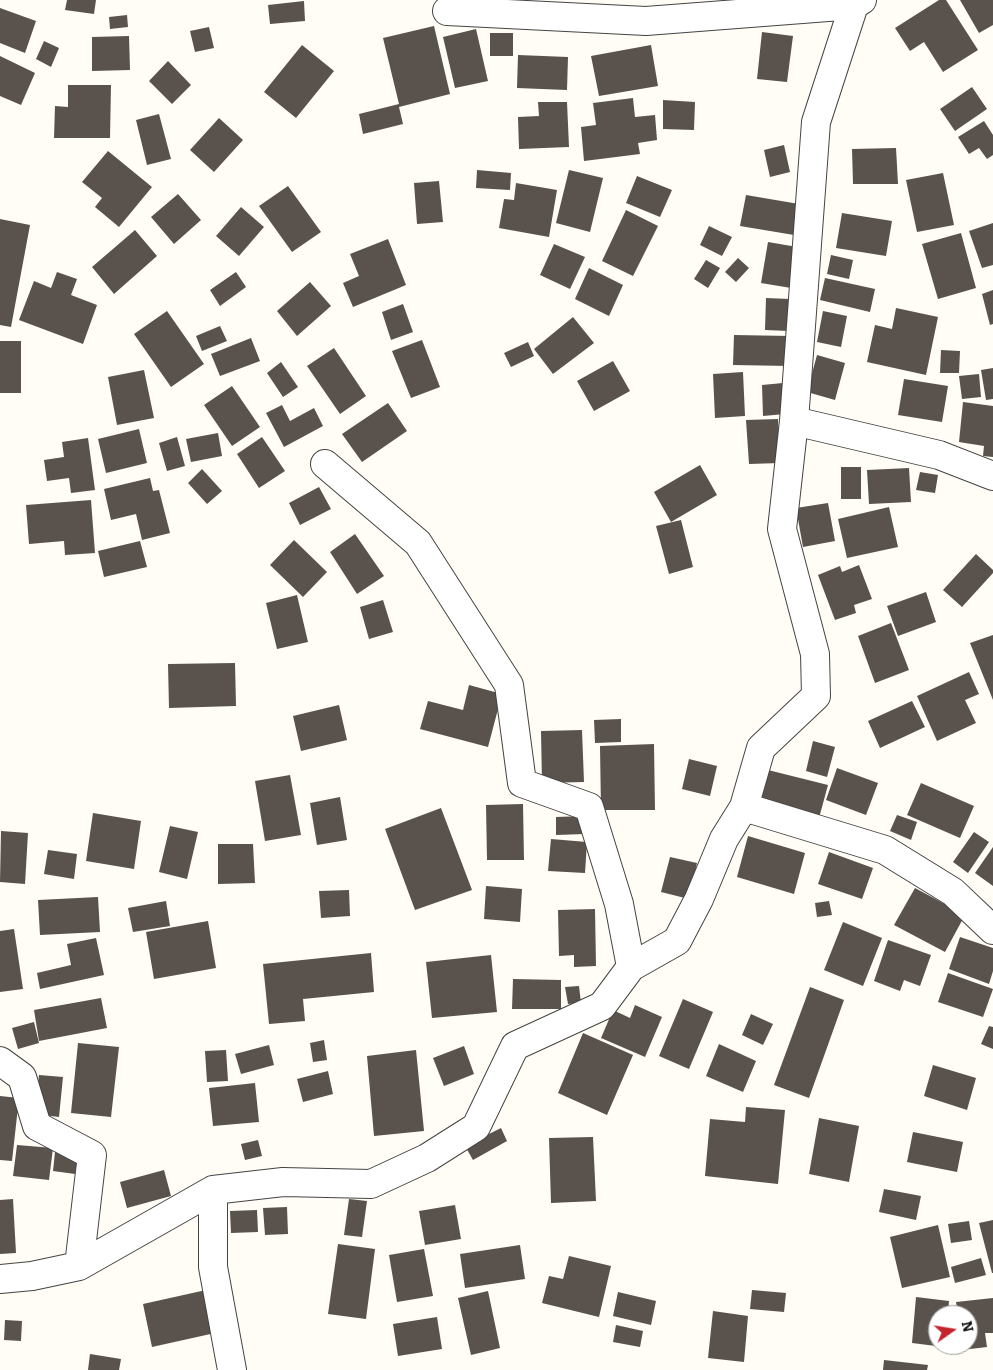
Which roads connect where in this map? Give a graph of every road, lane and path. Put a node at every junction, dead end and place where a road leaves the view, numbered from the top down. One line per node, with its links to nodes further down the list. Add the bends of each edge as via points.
1 (858, 3): 2 (street, via 646,21); 3 (street, via 816,122)
2 (447, 11)
3 (794, 421): 5 (street, via 939,455); 6 (street, via 782,529 816,654 816,696 761,748)
4 (325, 464): 8 (street, via 418,543 509,685 522,782 589,807 619,904)
5 (993, 476)
6 (744, 807): 7 (street, via 885,850 953,892); 8 (street, via 724,839 700,899 677,941)
7 (993, 930)
8 (631, 967): 10 (street, via 602,1006 515,1046 476,1127 427,1158 371,1184 283,1182)
9 (0, 1062): 11 (street, via 22,1077 36,1126 92,1154)
10 (214, 1190): 11 (street); 13 (street, via 212,1267)
11 (79, 1266): 12 (street)
12 (0, 1279)
13 (232, 1370)

